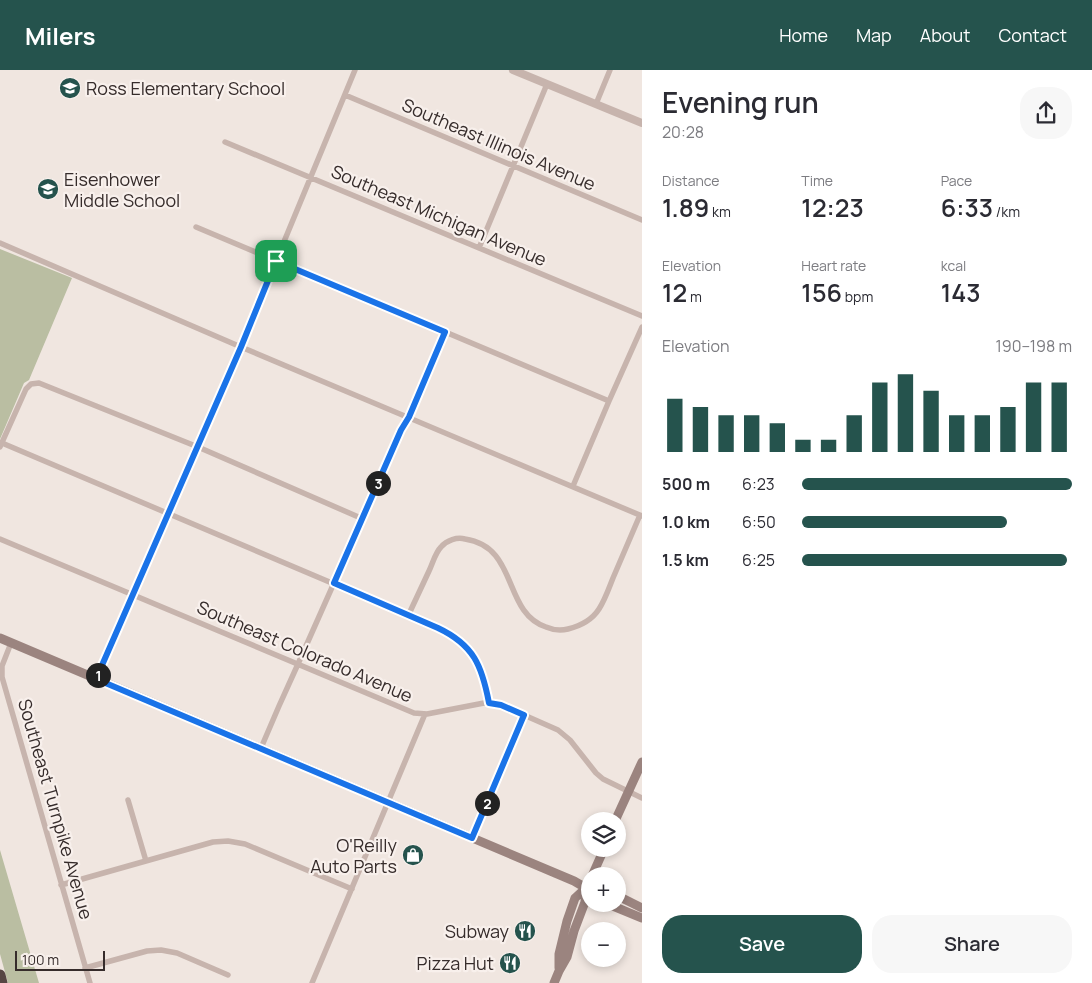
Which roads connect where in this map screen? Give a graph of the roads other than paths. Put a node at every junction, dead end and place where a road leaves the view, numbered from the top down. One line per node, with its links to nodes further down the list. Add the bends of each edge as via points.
1 (356, 70): 5 (street)
2 (513, 70): 4 (street)
3 (610, 70): 6 (street)
4 (547, 84): 6 (street); 9 (street)
5 (345, 95): 9 (street, Southeast Illinois Avenue); 10 (street)
6 (596, 104): 7 (street)
7 (642, 123)
8 (225, 142): 10 (street, Southeast Michigan Avenue)
9 (514, 166): 11 (street, Southeast Illinois Avenue); 14 (street)
10 (310, 178): 14 (street, Southeast Michigan Avenue); 15 (street)
11 (642, 220)
12 (196, 227): 15 (street)
13 (0, 243): 19 (street)
14 (479, 248): 16 (street, Southeast Michigan Avenue)
15 (276, 261): 18 (street); 19 (street)
16 (642, 316)
17 (642, 327): 20 (street)
18 (445, 332): 20 (street); 21 (street)
19 (241, 347): 21 (street); 23 (street)
20 (609, 401): 24 (street)
21 (409, 417): 24 (street); 27 (street)
22 (1, 445): 23 (street, via 26,389 39,383); 25 (street)
23 (198, 447): 25 (street); 27 (street)
24 (573, 486): 26 (street)
25 (169, 513): 29 (street); 30 (street)
26 (641, 515): 31 (street, via 603,602 594,616 580,625 556,630 534,621 520,604 504,566 494,552 463,538 449,541 440,549)
27 (363, 518): 29 (street)
28 (0, 539): 30 (street, Southeast Colorado Avenue)
29 (334, 583): 31 (street); 34 (street)
30 (134, 595): 34 (street, Southeast Colorado Avenue); 35 (street)
31 (408, 616): 36 (street, via 446,631 470,651 481,669)
32 (0, 638): 33 (main road)
33 (11, 643): 35 (main road); 49 (street, Southeast Turnpike Avenue, via 2,666 2,677)
34 (298, 664): 37 (street, Southeast Colorado Avenue, via 409,711); 39 (street)
35 (96, 679): 39 (main road)
36 (489, 703): 37 (street, Southeast Colorado Avenue); 38 (street, Southeast Colorado Avenue)
37 (425, 714): 44 (street)
38 (524, 715): 41 (street, Southeast Colorado Avenue, via 558,730 596,773); 46 (street)
39 (261, 748): 44 (main road)
40 (642, 762): 41 (main road)
41 (629, 792): 42 (street, Southeast Colorado Avenue); 45 (main road)
42 (642, 798)
43 (128, 800): 47 (street)
44 (388, 802): 46 (main road); 50 (street)
45 (619, 812)
46 (472, 838): 48 (main road)
47 (146, 861): 49 (street); 50 (street, via 213,842 236,842)
48 (581, 884)
49 (61, 885): 56 (street, Southeast Turnpike Avenue)
50 (352, 889): 61 (street)
51 (581, 893): 62 (main road, via 575,898 567,921)
52 (626, 900): 53 (main road)
53 (642, 908)
54 (626, 911): 55 (main road)
55 (642, 918)
56 (86, 968): 58 (street, via 161,950 177,953); 60 (street, Southeast Turnpike Avenue)
57 (0, 975): 59 (highway)
58 (228, 975)
59 (2, 983)
60 (90, 983)
61 (312, 983)
62 (554, 983)

